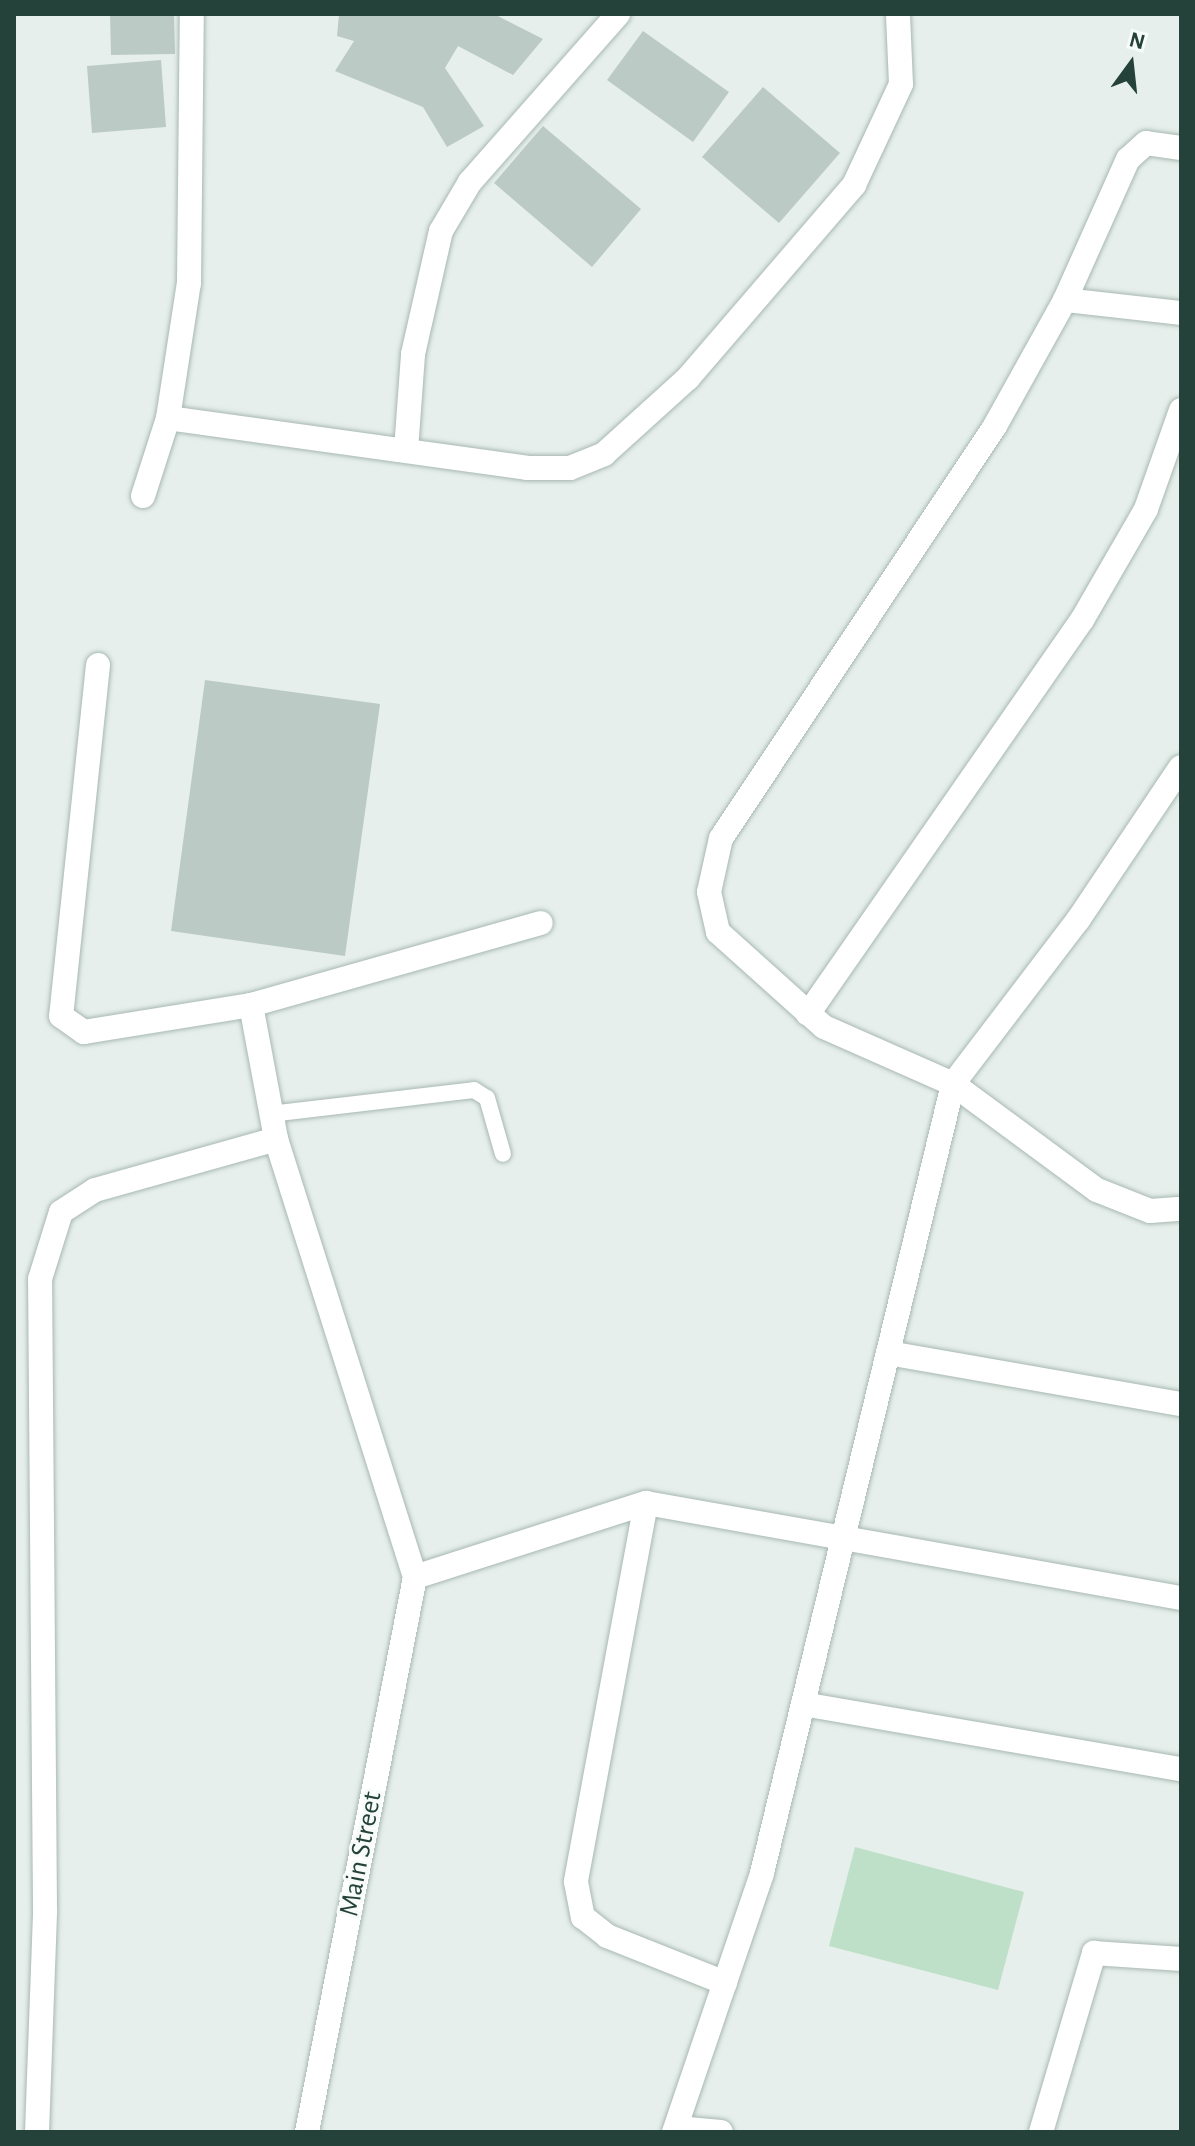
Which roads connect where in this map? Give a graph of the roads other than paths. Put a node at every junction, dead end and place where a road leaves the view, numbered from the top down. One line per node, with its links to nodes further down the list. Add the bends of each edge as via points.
1 (192, 14): 8 (street, via 195,209)
2 (618, 14): 9 (street, via 470,182 441,231 413,354)
3 (898, 14): 9 (street, via 901,84 854,185 688,378 604,454 570,468 527,468)
4 (1181, 148): 5 (street, via 1146,143 1128,159)
5 (1065, 300): 6 (street); 15 (street, via 885,598 721,838 709,892 718,932)
6 (1181, 313)
7 (1181, 410): 15 (street, via 1146,509 1082,620)
8 (168, 418): 9 (street); 10 (street)
9 (406, 450)
10 (143, 496)
11 (98, 665): 14 (street, via 61,1016 84,1032)
12 (1181, 767): 16 (street, via 1078,920)
13 (541, 923): 14 (street)
14 (251, 1005): 17 (street)
15 (808, 1014): 16 (street, via 881,1055)
16 (953, 1084): 20 (street, via 1097,1190 1150,1211); 21 (street)
17 (270, 1114): 18 (street); 19 (lane, via 474,1090 487,1098)
18 (276, 1139): 25 (street); 32 (street, via 95,1190 61,1212 40,1279 45,1909)
19 (503, 1154)
20 (1181, 1209)
21 (888, 1353): 22 (street); 24 (street)
22 (1174, 1398)
23 (646, 1503): 24 (street); 25 (street); 30 (street, via 576,1882 583,1917 607,1936)
24 (843, 1533): 26 (street); 27 (street)
25 (415, 1577): 33 (street, Main Street)
26 (1181, 1598)
27 (803, 1704): 28 (street); 30 (street, via 762,1873)
28 (1181, 1769)
29 (1181, 1959): 35 (street, via 1094,1953)
30 (725, 1983): 31 (street)
31 (676, 2130): 34 (street)
32 (37, 2132)
33 (307, 2132)
34 (721, 2132)
35 (1041, 2132)

